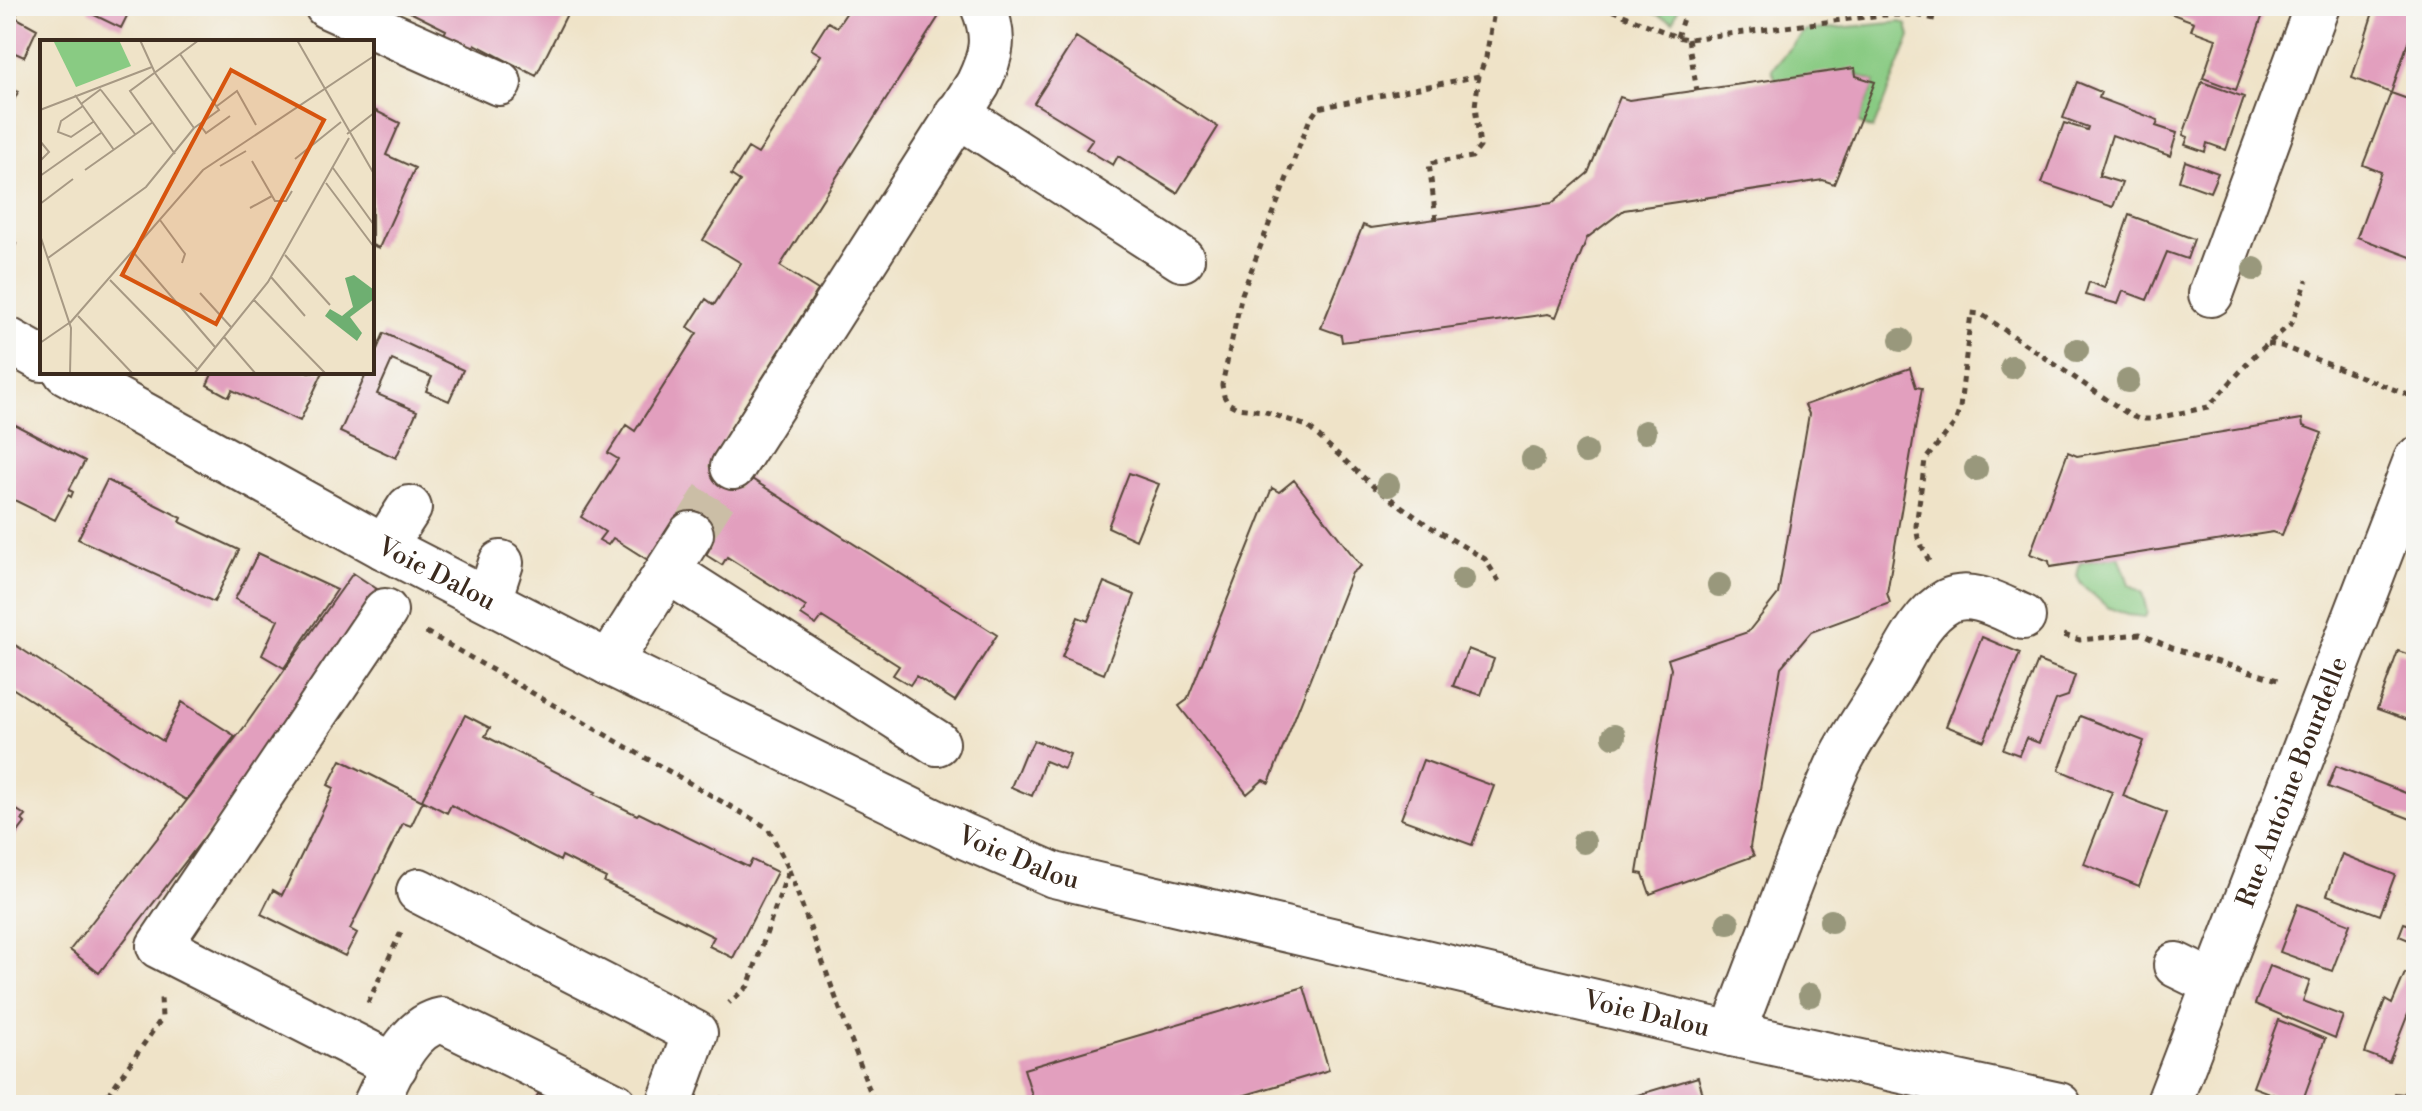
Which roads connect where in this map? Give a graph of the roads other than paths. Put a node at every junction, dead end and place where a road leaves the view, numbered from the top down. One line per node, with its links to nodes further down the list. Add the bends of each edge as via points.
1 (327, 6): 4 (street)
2 (983, 6): 5 (street, via 990,59)
3 (2317, 6): 7 (street)
4 (499, 83)
5 (957, 114): 6 (street); 12 (street)
6 (1182, 259)
7 (2211, 294)
8 (6, 339): 9 (street)
9 (40, 358)
10 (70, 374): 15 (street, Voie Dalou)
11 (2416, 460): 28 (street, Rue Antoine Bourdelle, via 2195,974)
12 (733, 467)
13 (409, 508): 15 (street)
14 (691, 534): 16 (street)
15 (384, 547): 19 (street, Voie Dalou, via 495,581)
16 (668, 571): 19 (street); 20 (street)
17 (385, 611): 23 (street, via 159,946)
18 (2023, 617): 22 (street, via 1971,597 1948,601 1918,632 1838,764)
19 (609, 663): 22 (street, Voie Dalou, via 1054,875)
20 (937, 743)
21 (419, 891): 26 (street, via 695,1033)
22 (1732, 1034): 27 (street, Voie Dalou)
23 (395, 1066): 24 (street); 25 (street, via 417,1032 442,1020)
24 (375, 1105)
25 (615, 1105)
26 (669, 1105)
27 (2059, 1105)
28 (2168, 1105)

